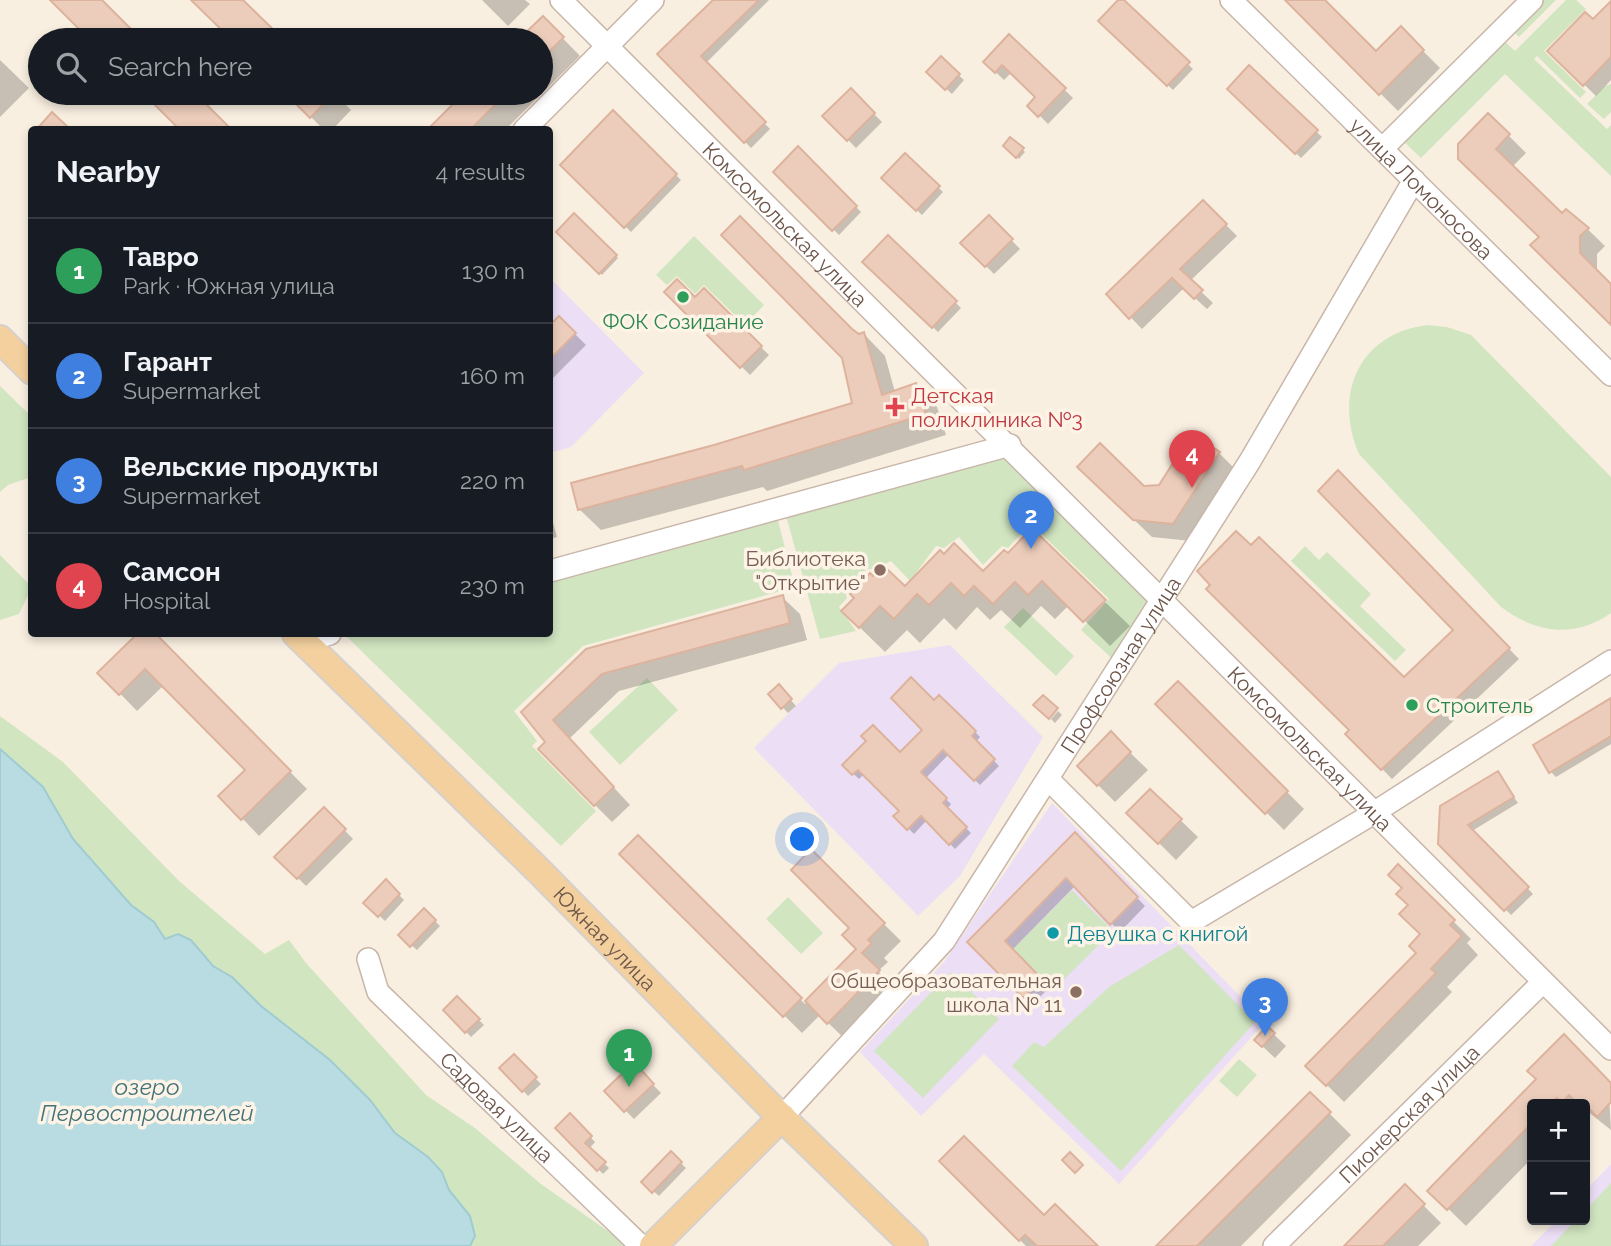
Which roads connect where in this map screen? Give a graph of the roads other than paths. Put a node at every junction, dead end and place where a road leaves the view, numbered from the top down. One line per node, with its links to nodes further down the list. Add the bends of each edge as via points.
1 (561, 0): 5 (street, Комсомольская улица)
2 (653, 0): 5 (street)
3 (1231, 0): 9 (street, улица Ломоносова)
4 (1532, 0): 9 (street)
5 (608, 46): 6 (street); 14 (street, Комсомольская улица)
6 (553, 101)
7 (549, 105): 8 (street)
8 (528, 126)
9 (1382, 149): 10 (street, улица Ломоносова)
10 (1414, 180): 13 (street, улица Ломоносова); 16 (street, Профсоюзная улица, via 1250,461)
11 (0, 339): 12 (main road)
12 (28, 366)
13 (1611, 374)
14 (1010, 445): 15 (street); 16 (street, Комсомольская улица)
15 (553, 570)
16 (1159, 600): 20 (street, Комсомольская улица); 24 (street, Профсоюзная улица, via 944,941)
17 (299, 637): 24 (main road, Южная улица)
18 (1611, 661): 20 (street)
19 (1053, 785): 20 (street, via 1191,922)
20 (1373, 811): 22 (street, Комсомольская улица)
21 (368, 959): 25 (street, Садовая улица, via 379,992)
22 (1543, 982): 23 (street, Комсомольская улица); 28 (street, Пионерская улица)
23 (1611, 1049)
24 (782, 1117): 26 (main road); 27 (main road, Южная улица)
25 (641, 1246)
26 (653, 1246)
27 (914, 1246)
28 (1274, 1246)

